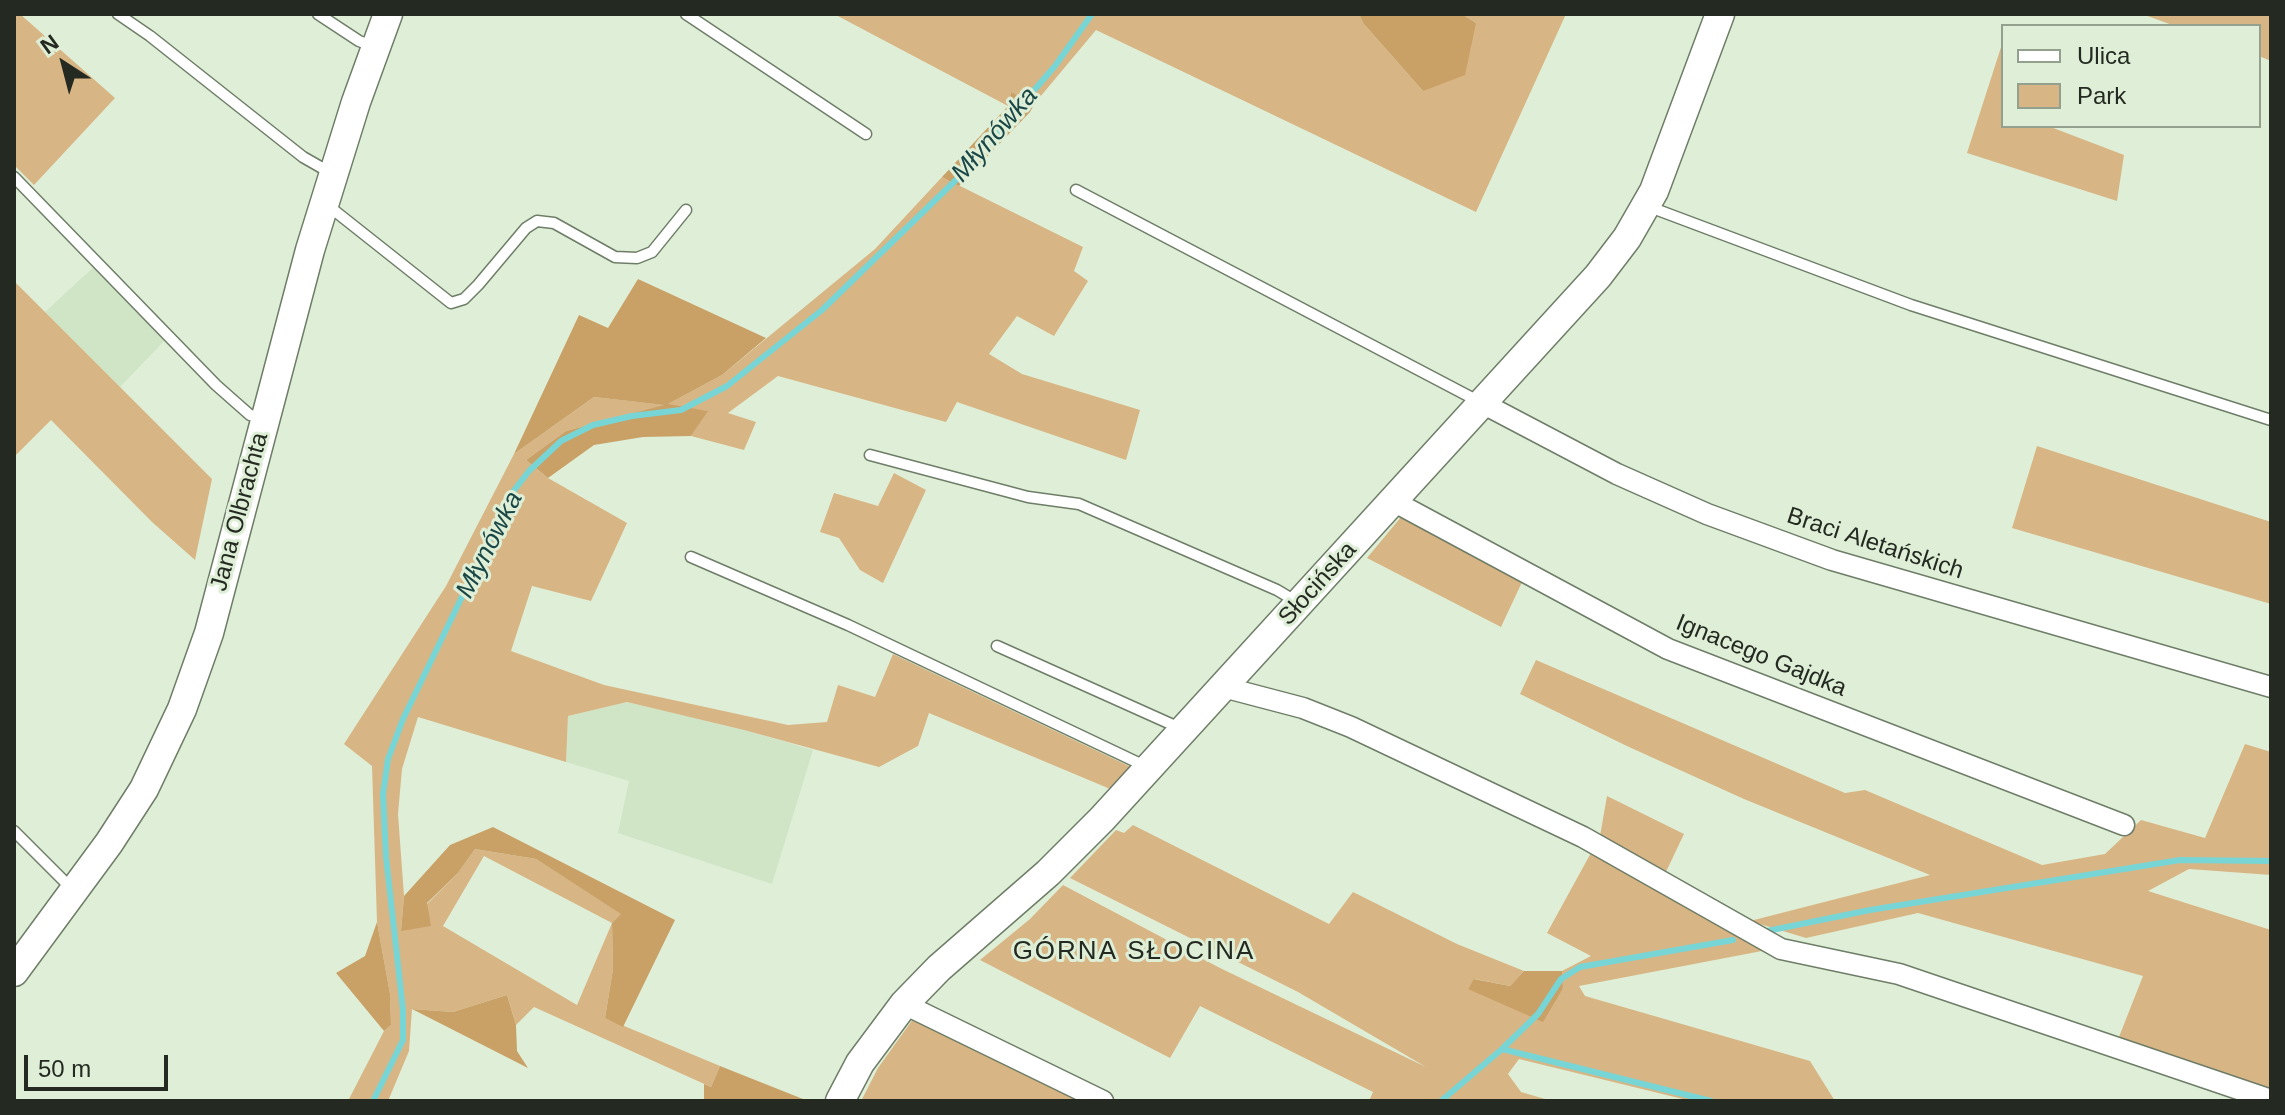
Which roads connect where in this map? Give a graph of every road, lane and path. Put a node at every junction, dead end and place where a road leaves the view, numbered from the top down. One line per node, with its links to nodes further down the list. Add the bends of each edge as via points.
1 (118, 14): 8 (lane, via 303,157)
2 (318, 14): 6 (lane)
3 (388, 14): 6 (street, Jana Olbrachta)
4 (686, 14): 7 (lane)
5 (1720, 14): 12 (street, Słocińska)
6 (375, 47): 8 (street, Jana Olbrachta)
7 (866, 134)
8 (334, 174): 11 (street, Jana Olbrachta)
9 (14, 177): 15 (lane, via 216,385 250,415)
10 (1076, 190): 14 (lane)
11 (325, 203): 13 (lane, via 451,303 464,299 537,221 554,223 615,257 637,258 652,252); 15 (street, Jana Olbrachta)
12 (1645, 206): 14 (street, Słocińska, via 1598,276); 16 (lane, via 1911,305)
13 (686, 210)
14 (1482, 403): 18 (street, Słocińska); 23 (street, Braci Aletańskich, via 1617,474 1832,560)
15 (265, 418): 28 (street, Jana Olbrachta, via 209,633 177,722 144,789)
16 (2271, 420)
17 (870, 455): 20 (lane, via 1028,497 1079,504)
18 (1393, 501): 20 (street, Słocińska); 26 (street, Ignacego Gajdka, via 1668,649)
19 (691, 557): 25 (lane, via 848,625)
20 (1300, 603): 22 (street, Słocińska)
21 (997, 646): 24 (lane)
22 (1223, 687): 24 (street, Słocińska); 31 (street, via 1351,727 1583,837 1781,949 1899,974)
23 (2271, 687)
24 (1184, 730): 25 (street, Słocińska)
25 (1148, 768): 30 (street, Słocińska, via 1048,873)
26 (2124, 825)
27 (14, 831): 28 (lane)
28 (75, 891): 29 (street, Jana Olbrachta)
29 (14, 972)
30 (904, 1004): 32 (street, Słocińska, via 860,1063); 33 (street)
31 (2271, 1100)
32 (840, 1101)
33 (1103, 1101)

